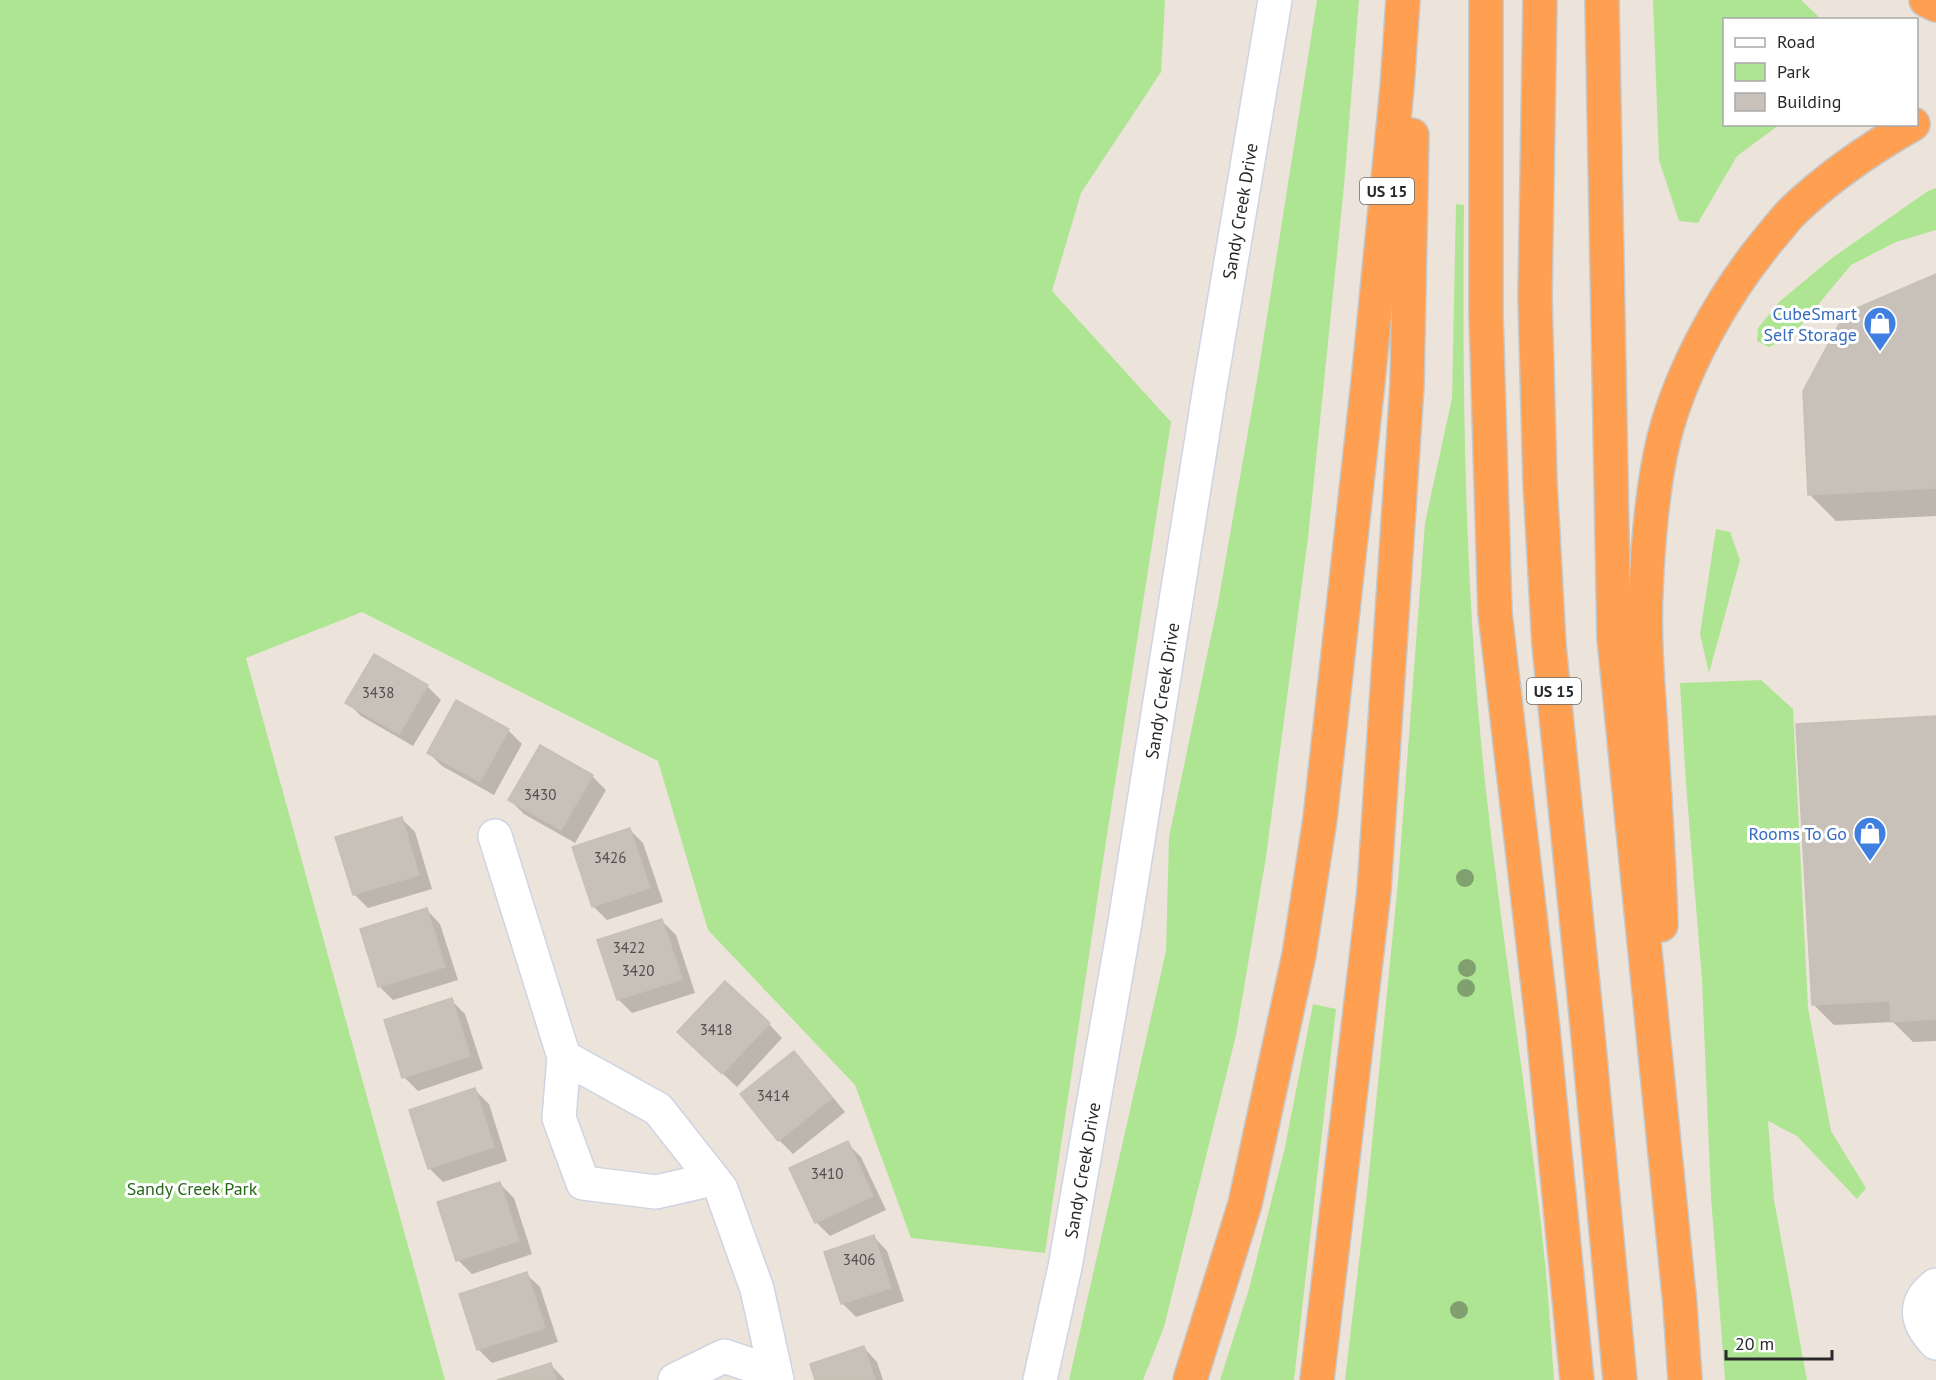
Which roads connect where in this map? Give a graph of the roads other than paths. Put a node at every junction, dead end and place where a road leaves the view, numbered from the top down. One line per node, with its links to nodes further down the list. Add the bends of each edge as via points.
1 (1275, 0): 20 (street, Sandy Creek Drive, via 1124,927 1065,1268)
2 (1403, 0): 21 (highway, US 15, via 1368,382 1320,819 1301,944 1245,1204)
3 (1417, 0): 22 (highway, via 1407,385 1374,891)
4 (1486, 0): 23 (highway, via 1485,314 1495,613 1543,1029)
5 (1540, 0): 24 (highway, US 15, via 1535,297 1549,645)
6 (1602, 0): 15 (highway, via 1614,638)
7 (1926, 0): 8 (highway)
8 (1936, 4)
9 (1936, 113): 10 (highway)
10 (1918, 122)
11 (1911, 126): 15 (highway, via 1876,145 1792,212 1754,258 1721,305 1700,347 1665,437 1655,486 1646,592 1646,656 1659,848)
12 (495, 836): 13 (street)
13 (564, 1057): 14 (street, via 658,1109); 14 (street, via 559,1118 583,1182 656,1192)
14 (713, 1179): 18 (street, via 757,1289)
15 (1669, 1193): 25 (highway)
16 (1928, 1294): 17 (street, via 1920,1320)
17 (1936, 1343)
18 (776, 1376): 19 (street, via 723,1356)
19 (675, 1380)
20 (1040, 1380)
21 (1190, 1380)
22 (1317, 1380)
23 (1577, 1380)
24 (1620, 1380)
25 (1685, 1380)

